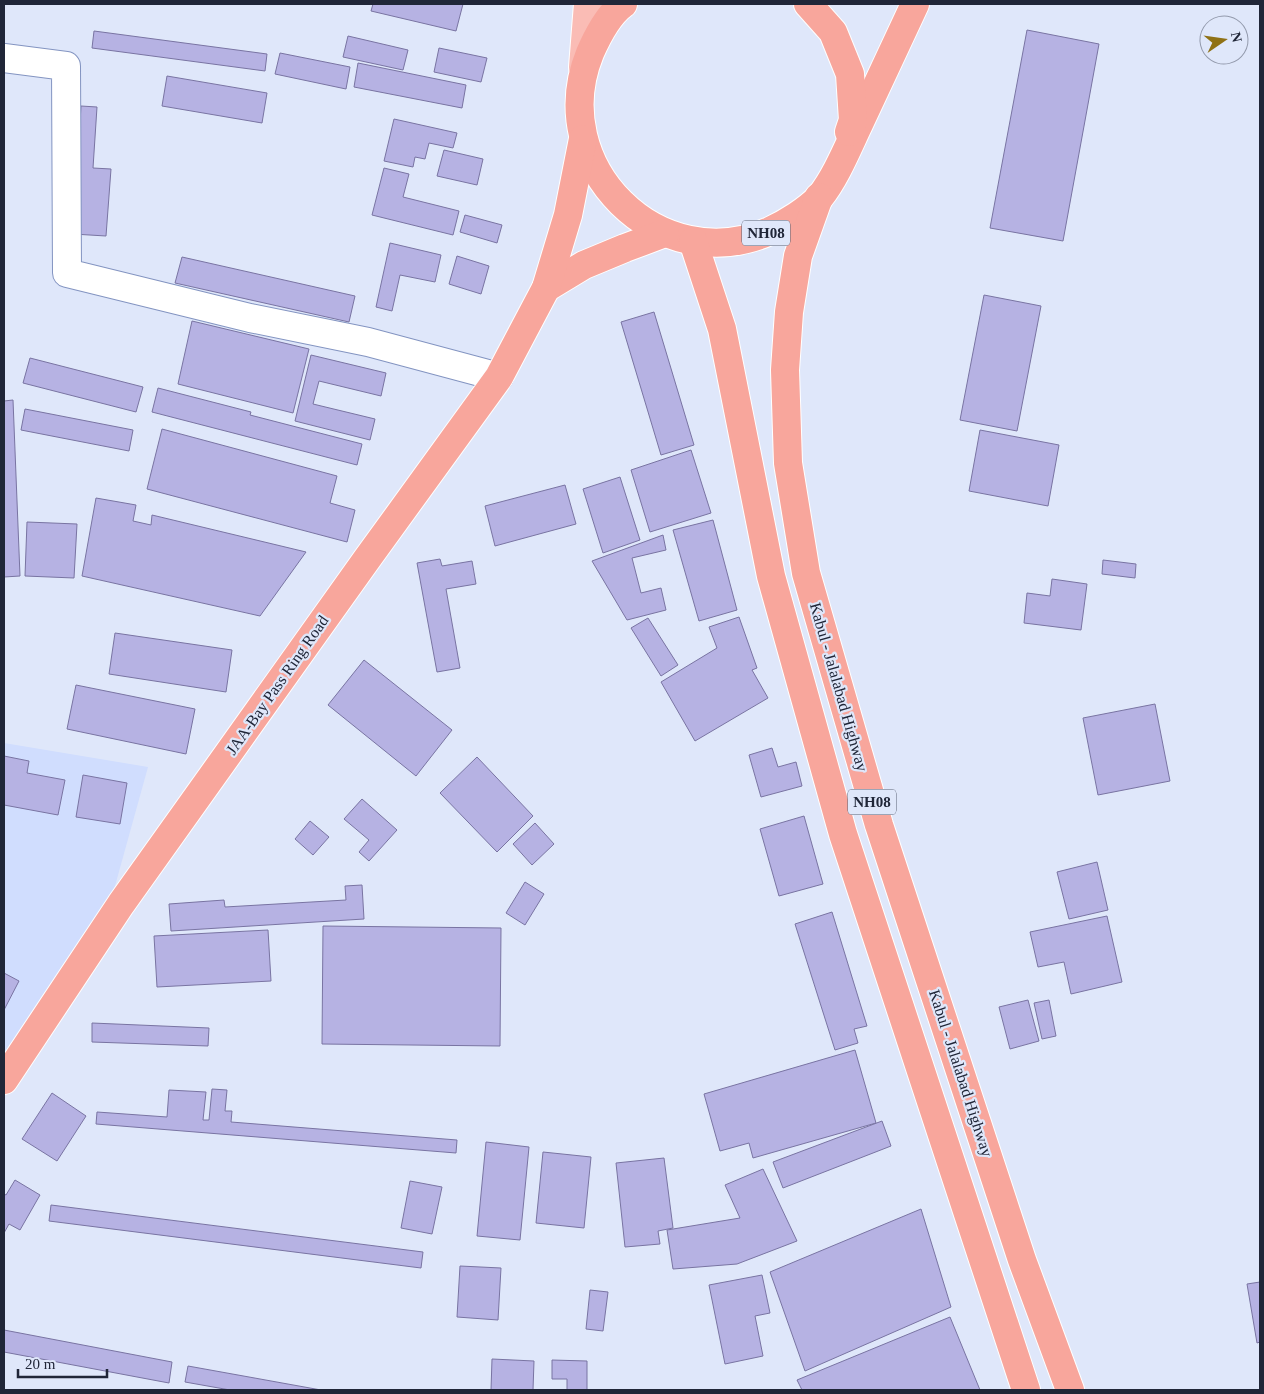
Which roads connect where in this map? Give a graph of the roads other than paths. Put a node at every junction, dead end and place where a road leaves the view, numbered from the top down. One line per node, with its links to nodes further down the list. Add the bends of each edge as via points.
1 (588, 4): 6 (main road)
2 (623, 4): 6 (highway, Kabul - Jalalabad Highway / NH08, via 597,36)
3 (808, 4): 8 (highway, Kabul - Jalalabad Highway / NH08, via 833,32 850,74 853,120)
4 (915, 4): 8 (highway, Kabul - Jalalabad Highway / NH08)
5 (4, 58): 13 (street, via 66,66 67,273 250,318 368,342)
6 (583, 70): 7 (highway, Kabul - Jalalabad Highway / NH08, via 578,104)
7 (583, 139): 10 (highway, Kabul - Jalalabad Highway / NH08, via 600,178 628,210); 12 (highway, JAA-Bay Pass Ring Road, via 568,215)
8 (840, 164): 9 (highway, Kabul - Jalalabad Highway / NH08)
9 (820, 197): 11 (highway, Kabul - Jalalabad Highway / NH08, via 787,223 755,238 720,243); 14 (highway, Kabul - Jalalabad Highway / NH08, via 798,256 789,312 785,370 788,463 806,573)
10 (665, 233): 11 (highway, Kabul - Jalalabad Highway / NH08); 12 (highway, via 584,266)
11 (693, 241): 15 (highway, NH08, via 722,329 771,576)
12 (546, 288): 13 (highway, JAA-Bay Pass Ring Road)
13 (499, 377): 16 (highway, JAA-Bay Pass Ring Road, via 121,904)
14 (879, 824): 15 (highway); 18 (highway, Kabul - Jalalabad Highway / NH08, via 1022,1260)
15 (843, 834): 17 (highway, NH08)
16 (4, 1080)
17 (1026, 1390)
18 (1070, 1390)

